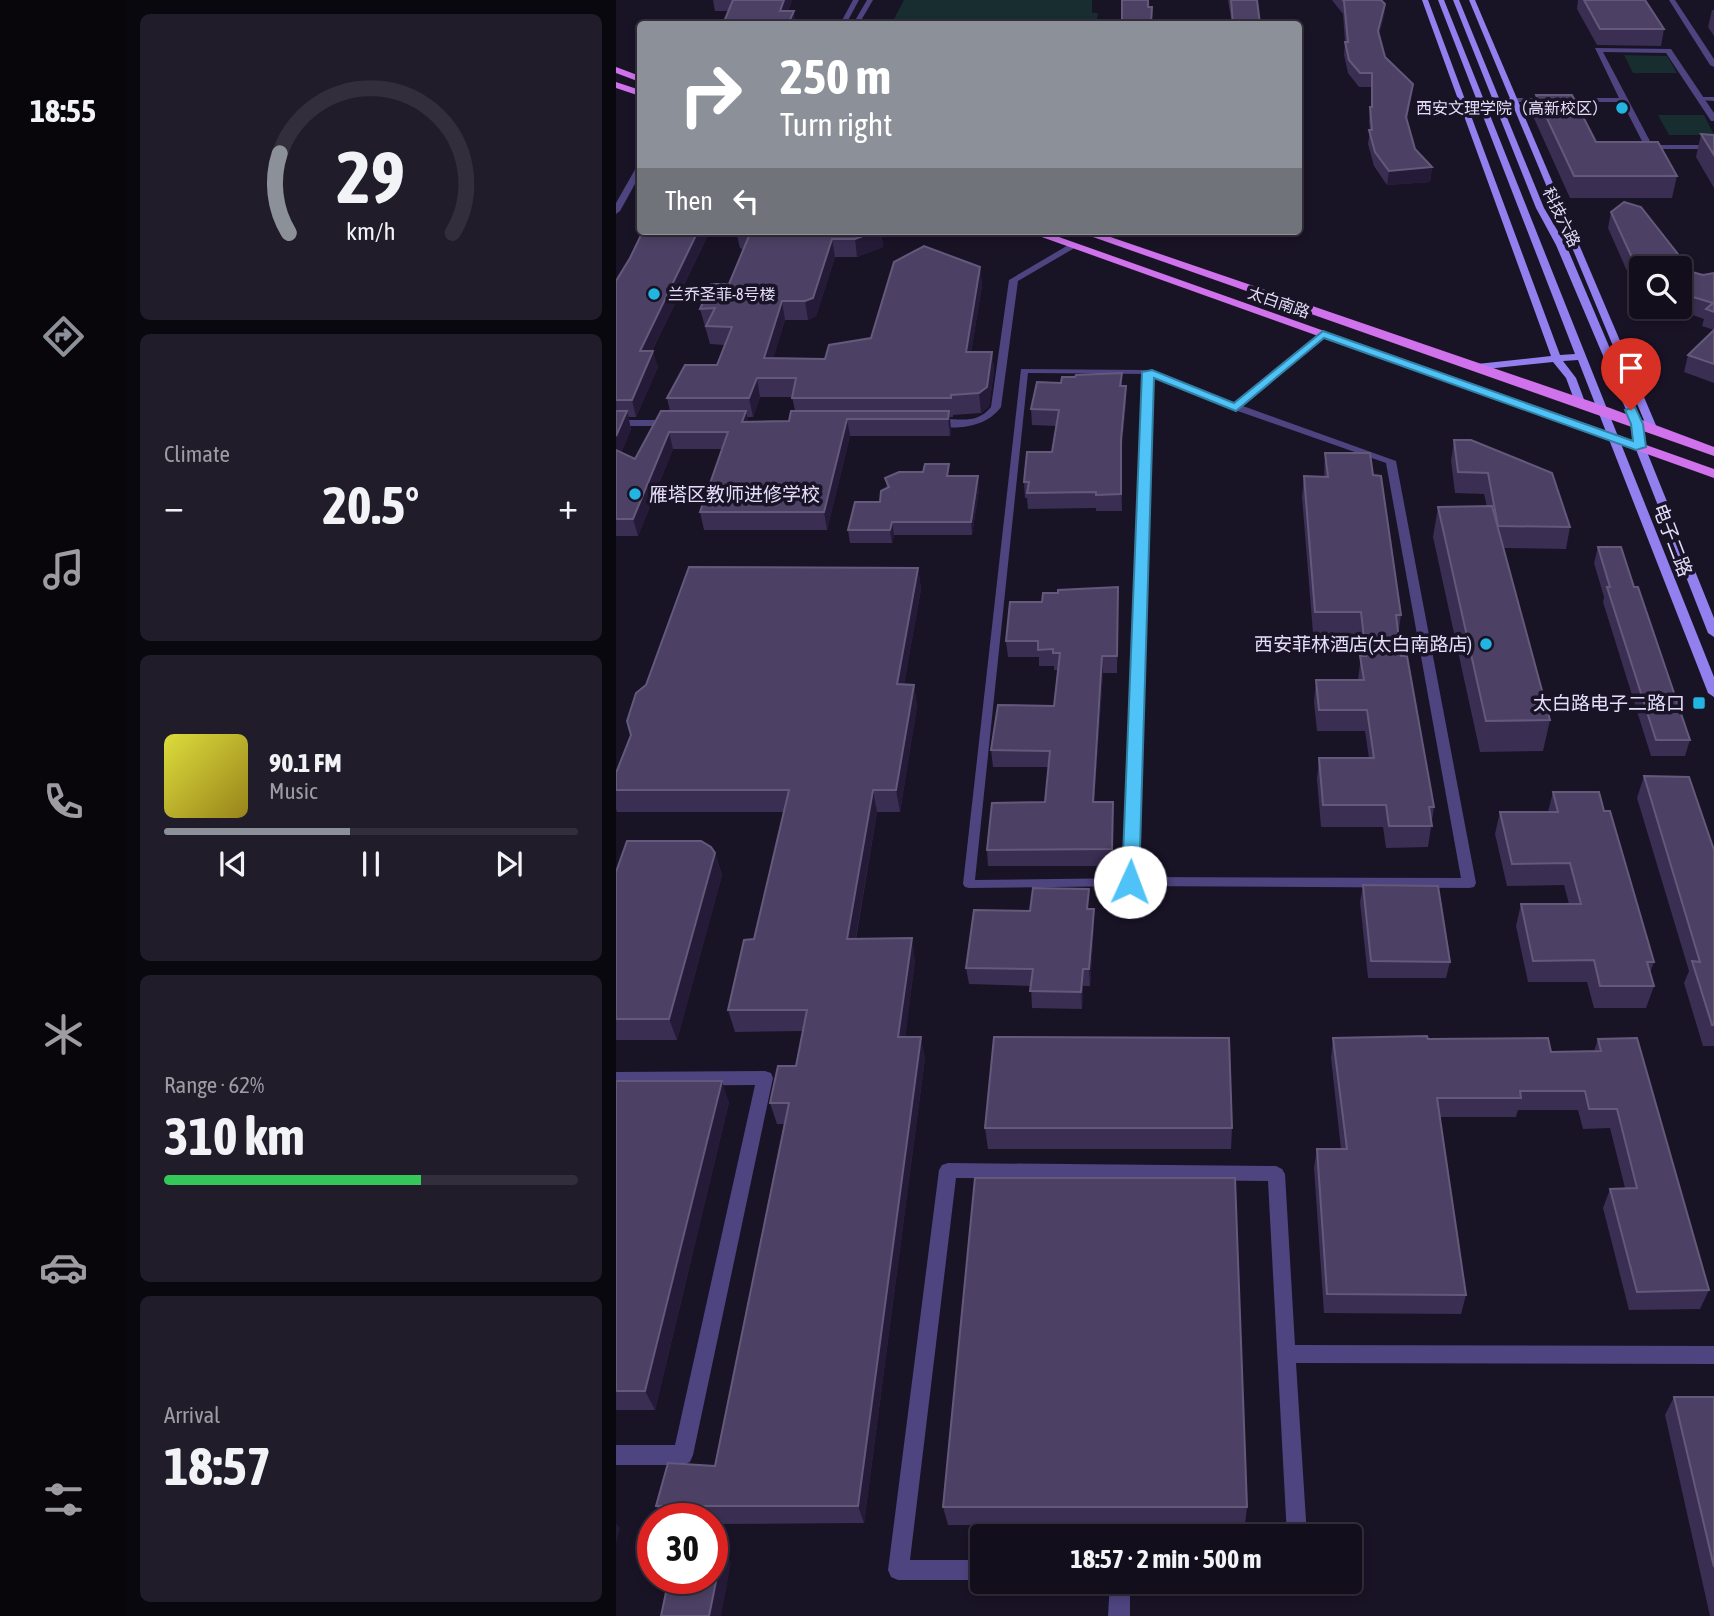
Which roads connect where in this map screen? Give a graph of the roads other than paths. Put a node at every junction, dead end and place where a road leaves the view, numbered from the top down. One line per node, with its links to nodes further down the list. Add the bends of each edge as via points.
1 (856, 0): 8 (street)
2 (870, 0): 9 (street)
3 (1425, 0): 30 (main road)
4 (1441, 0): 17 (main road, 科技六路)
5 (1456, 0): 18 (main road, 科技六路)
6 (1472, 0): 19 (main road)
7 (1672, 0): 10 (street)
8 (845, 21)
9 (858, 21)
10 (1714, 65)
11 (616, 70): 12 (main road)
12 (637, 78)
13 (616, 85): 14 (main road)
14 (637, 92)
15 (1702, 99): 16 (lane); 20 (street, via 1668,51 1598,50); 21 (street)
16 (1714, 99)
17 (1481, 100): 18 (street); 29 (main road, 科技六路)
18 (1495, 100): 19 (street); 39 (main road, 科技六路)
19 (1513, 100): 20 (street); 40 (main road)
20 (1624, 100): 22 (street, via 1649,147)
21 (1714, 119)
22 (1714, 147)
23 (637, 173): 24 (street)
24 (616, 211)
25 (1042, 235): 27 (main road, 太白南路)
26 (1094, 235): 31 (main road, 太白南路)
27 (1073, 246): 28 (main road, 太白南路); 38 (street, via 1014,280 993,414 971,422)
28 (1323, 334): 34 (street); 41 (main road, 太白南路)
29 (1583, 356): 30 (main road); 35 (main road, 科技六路)
30 (1557, 360): 31 (main road); 33 (main road, via 1571,378)
31 (1477, 367): 33 (main road, 太白南路)
32 (1148, 372): 34 (street); 47 (street); 47 (lane, via 1024,371 969,884)
33 (1580, 402): 35 (main road, 太白南路)
34 (1236, 407): 47 (street, via 1391,461 1469,883)
35 (1605, 411): 39 (main road, 太白南路); 41 (main road, 科技六路)
36 (616, 423): 37 (street)
37 (685, 423)
38 (920, 423)
39 (1637, 424): 40 (main road, 太白南路); 42 (main road, 科技六路)
40 (1653, 430): 43 (main road, 太白南路)
41 (1616, 438): 42 (main road, 太白南路); 46 (main road, 电子二路)
42 (1640, 447): 44 (main road, 太白南路); 45 (main road, 电子二路)
43 (1714, 452)
44 (1714, 474)
45 (1714, 633)
46 (1714, 693)
47 (1130, 882)
48 (616, 1079): 51 (street, via 765,1078 683,1455)
49 (1287, 1354): 50 (street); 52 (street); 53 (street, via 1276,1174 948,1170 898,1570)
50 (1714, 1355)
51 (616, 1455)
52 (1296, 1524)
53 (970, 1570)
54 (1120, 1594): 55 (street)
55 (1119, 1616)

